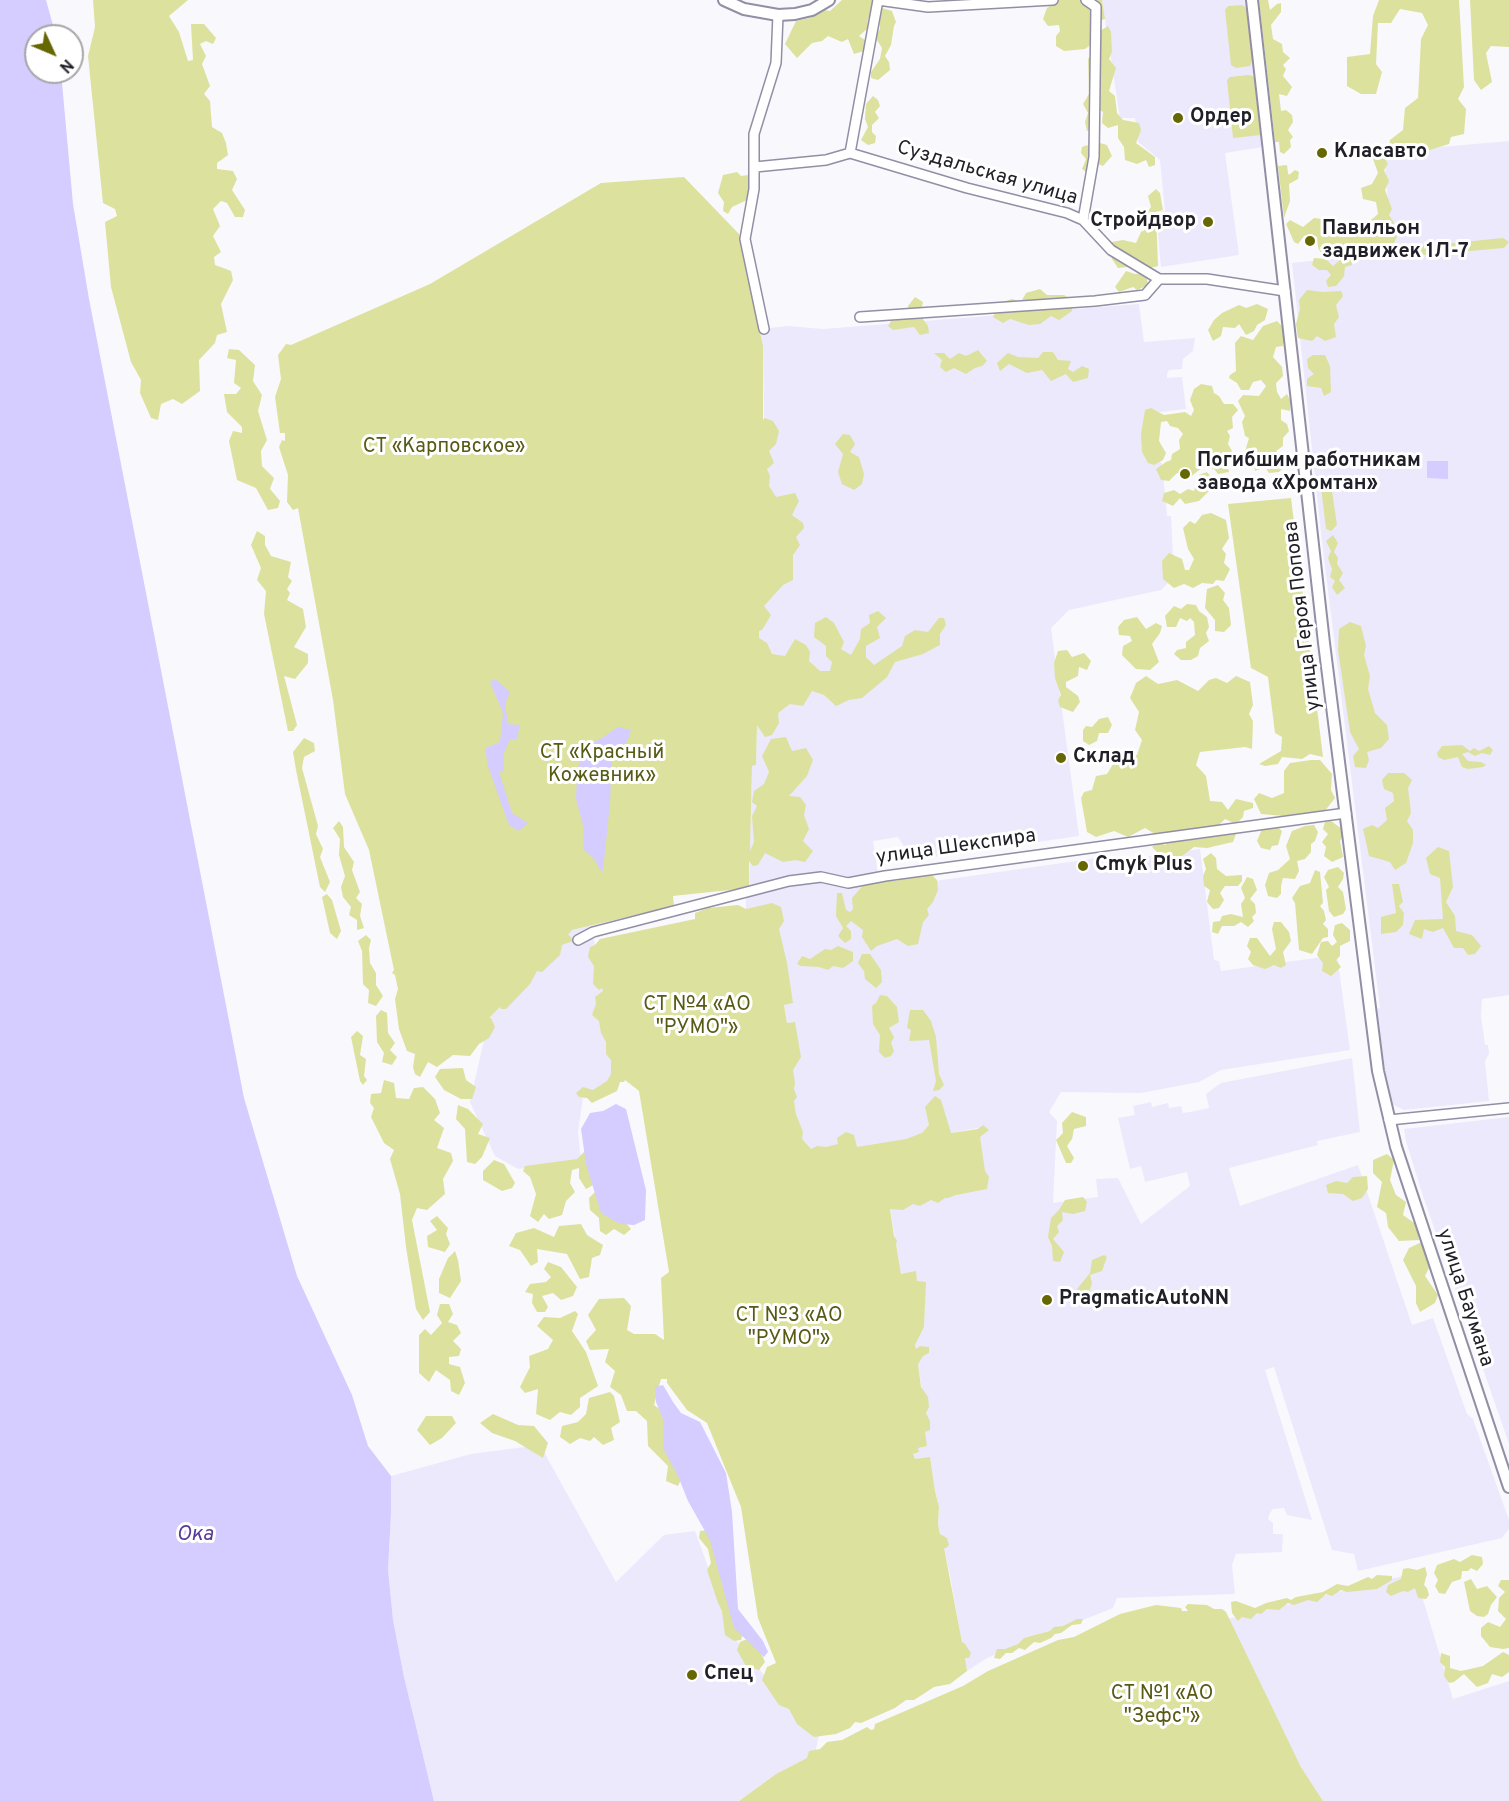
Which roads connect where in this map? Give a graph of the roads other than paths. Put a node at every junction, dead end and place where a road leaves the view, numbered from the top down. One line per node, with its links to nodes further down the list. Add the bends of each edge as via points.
1 (724, 0): 7 (street, via 744,9)
2 (829, 0): 7 (street, via 813,10)
3 (878, 0): 4 (street, via 928,7); 8 (street)
4 (1053, 0)
5 (1086, 0): 10 (street, via 1096,7 1094,157)
6 (1252, 0): 12 (street, улица Героя Попова)
7 (778, 15): 9 (street, via 776,63 754,134)
8 (850, 153): 9 (street, via 826,160); 10 (street, Суздальская улица)
9 (755, 167): 14 (street, via 745,240)
10 (1083, 220): 11 (street, Суздальская улица, via 1111,250)
11 (1159, 279): 12 (street, via 1207,279); 13 (street, via 1145,295)
12 (1285, 291): 15 (street, улица Героя Попова)
13 (860, 317)
14 (764, 329)
15 (1346, 813): 16 (street, улица Шекспира, via 848,883 820,877 789,880 593,932); 18 (street, улица Героя Попова, via 1378,1071)
16 (578, 940)
17 (1509, 1108): 18 (street)
18 (1389, 1120): 19 (street, улица Баумана)
19 (1509, 1487)

